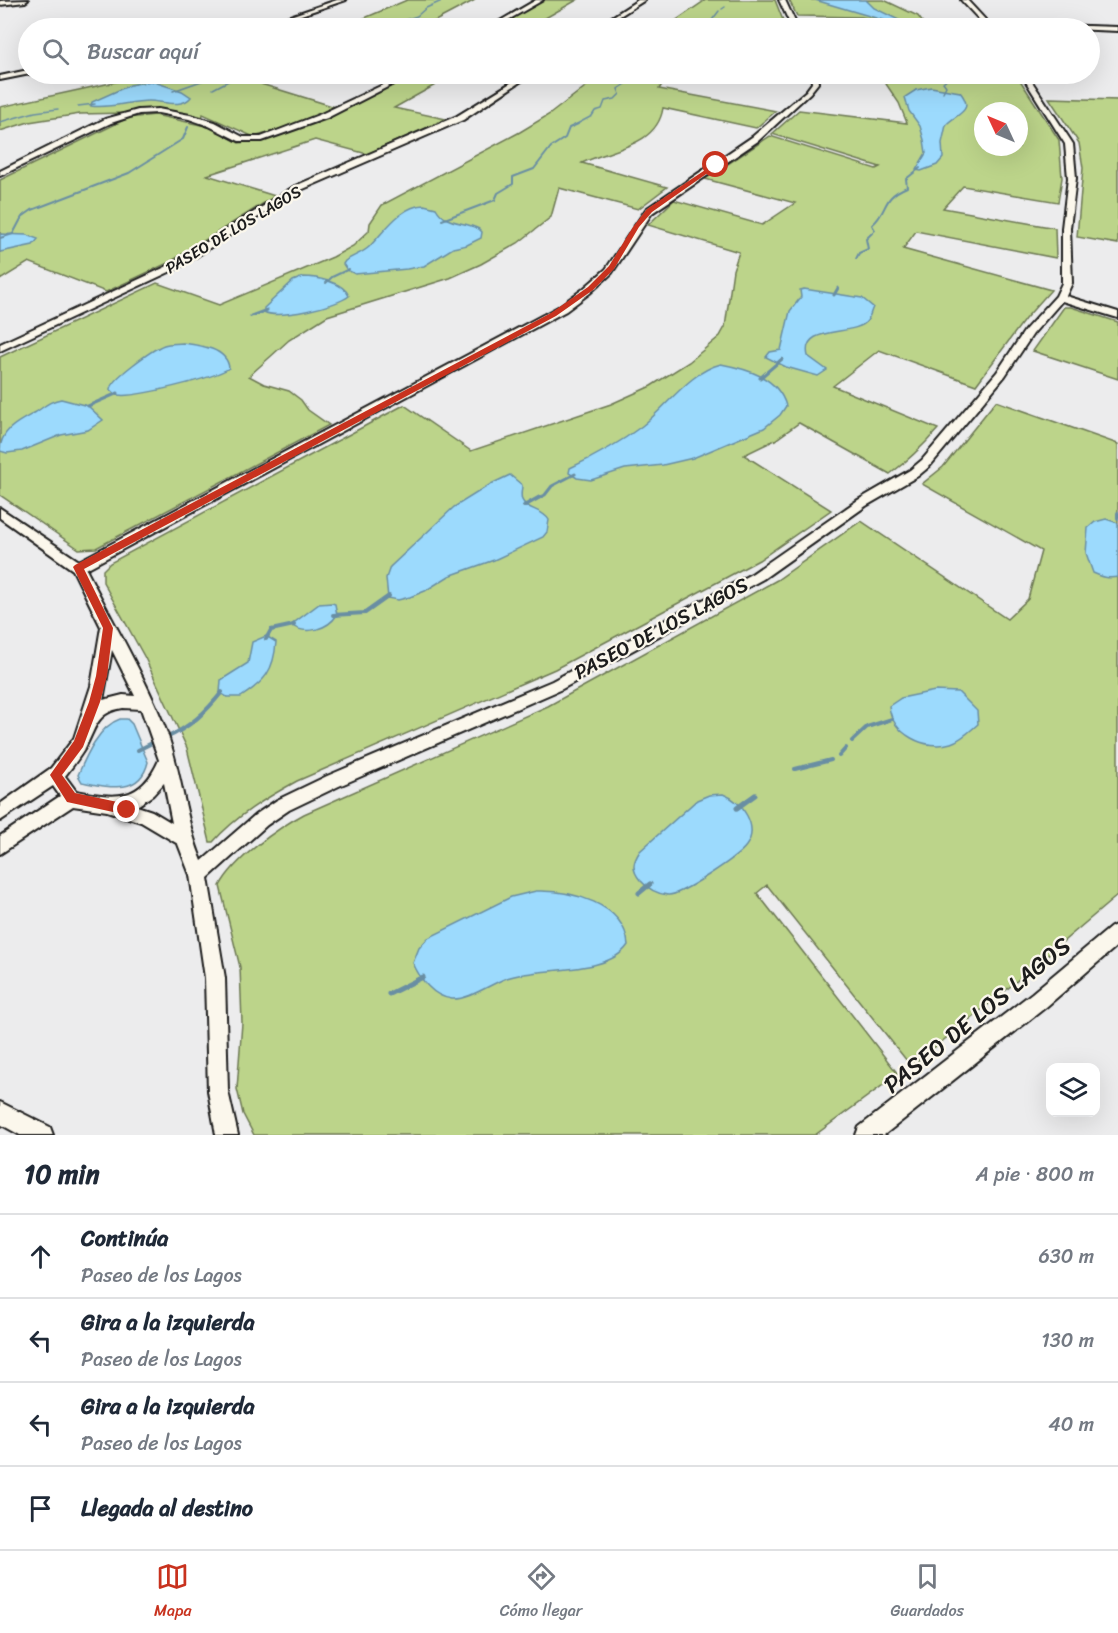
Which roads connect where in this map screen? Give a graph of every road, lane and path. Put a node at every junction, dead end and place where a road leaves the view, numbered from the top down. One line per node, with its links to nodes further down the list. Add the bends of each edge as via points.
1 (25, 0): 7 (street)
2 (344, 0): 8 (street)
3 (540, 0): 9 (street)
4 (642, 0): 10 (street)
5 (783, 0): 11 (street)
6 (964, 0): 12 (street)
7 (0, 3)
8 (289, 18)
9 (508, 18)
10 (614, 18)
11 (791, 18)
12 (981, 18)
13 (1100, 28): 14 (street)
14 (1118, 29)
15 (18, 74): 16 (street)
16 (0, 78)
17 (389, 84): 21 (street, via 310,122 262,139 242,139 190,117 138,112 108,121)
18 (514, 84): 24 (street, PASEO DE LOS LAGOS, via 451,122 298,188 175,266)
19 (814, 84): 26 (street, via 755,139 649,211 612,268 571,303)
20 (1031, 84): 22 (street, PASEO DE LOS LAGOS, via 1064,133 1070,152 1072,178 1065,240 1069,273)
21 (0, 174)
22 (1060, 297): 23 (street); 37 (street, PASEO DE LOS LAGOS, via 940,449 914,473 862,503 758,576 557,685 283,805)
23 (1118, 315)
24 (0, 348)
25 (0, 512): 26 (street)
26 (78, 567): 27 (street)
27 (108, 628): 28 (street); 29 (street, via 101,676)
28 (147, 704): 29 (street, via 133,700 111,703); 30 (street)
29 (88, 721): 31 (street, via 79,744)
30 (167, 760): 33 (street, via 162,774 143,794 122,804); 35 (street)
31 (56, 775): 32 (street); 34 (street)
32 (71, 798): 33 (street); 36 (street)
33 (106, 804): 35 (street, via 146,816)
34 (0, 813)
35 (184, 839): 37 (street)
36 (0, 846)
37 (199, 874): 41 (street, via 215,978 218,1091)
38 (1118, 933): 42 (street, PASEO DE LOS LAGOS)
39 (0, 1113): 40 (street)
40 (42, 1135)
41 (227, 1135)
42 (867, 1135)

